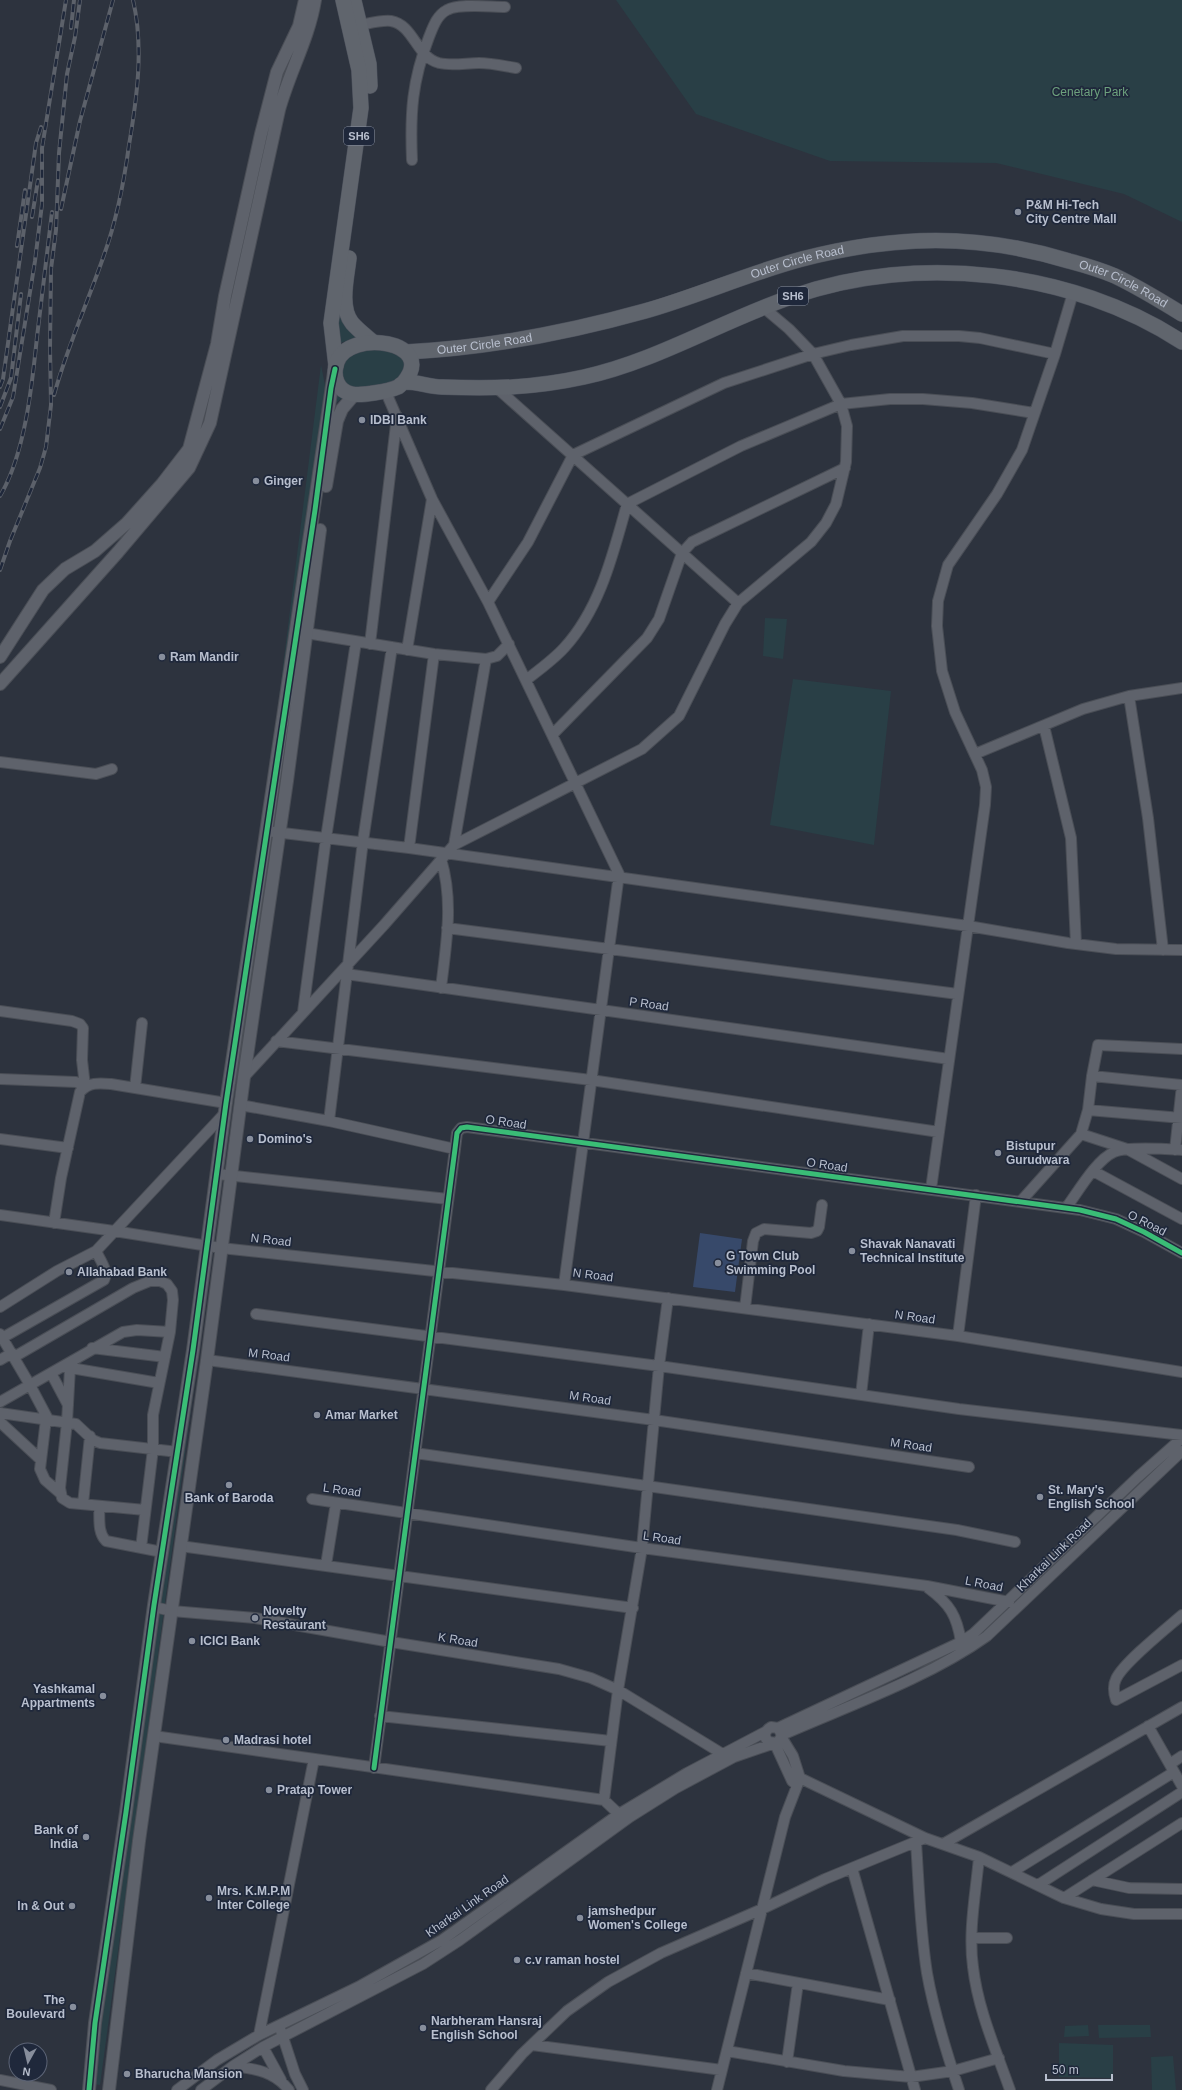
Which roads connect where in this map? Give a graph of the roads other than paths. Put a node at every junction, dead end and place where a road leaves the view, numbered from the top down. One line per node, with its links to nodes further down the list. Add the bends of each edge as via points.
1 (305, 0): 7 (street)
2 (316, 0): 7 (street)
3 (343, 0): 20 (main road, SH6, via 359,70 361,108 330,323)
4 (354, 0): 8 (main road, SH6)
5 (449, 4): 6 (street, via 457,7); 9 (street, via 437,20)
6 (504, 6)
7 (306, 21): 28 (street, via 277,72 261,134 217,344); 29 (street, via 279,110)
8 (361, 25): 9 (street, via 397,22 410,33); 15 (main road, SH6, via 369,64 369,113 347,272 345,305 347,316 352,323)
9 (423, 53): 10 (street, via 439,63 480,63); 11 (street, via 411,103)
10 (516, 68)
11 (412, 160)
12 (1073, 293): 13 (main road, SH6, via 1028,280 981,275 904,274 827,286); 16 (main road, SH6, via 1116,307); 19 (street)
13 (763, 307): 18 (street); 22 (main road, SH6, via 634,361 589,376 546,385)
14 (1182, 314): 17 (main road, Outer Circle Road, via 1115,276 1046,253 955,240 907,241 856,246 801,259 647,310 559,333 469,348)
15 (373, 342): 17 (main road, via 394,345); 20 (main road, via 348,348 339,358)
16 (1182, 342)
17 (406, 352): 21 (main road, via 411,365 408,378)
18 (813, 354): 19 (street, via 885,338 959,336); 25 (street); 30 (street, via 724,383)
19 (1055, 354): 26 (street)
20 (335, 368): 24 (main road, SH6, via 339,386); 37 (street)
21 (404, 382): 22 (main road, SH6, via 438,387); 23 (main road)
22 (498, 389): 30 (street)
23 (385, 390): 24 (main road); 27 (street)
24 (354, 395): 37 (street, via 342,409 337,421)
25 (841, 404): 26 (street, via 890,399 923,399); 31 (street, via 847,426); 33 (street, via 741,446)
26 (1034, 412): 52 (street, via 1022,450 1013,468 948,565 938,601 937,626 942,671 955,712)
27 (397, 415): 32 (street); 39 (street)
28 (197, 422): 29 (street); 44 (street, via 189,449 162,484 127,523 96,551 65,569 43,590)
29 (210, 423): 47 (street, via 189,468)
30 (573, 455): 33 (street); 35 (street, via 528,542)
31 (845, 468): 34 (street, via 692,542); 36 (street, via 836,504 826,523 811,542)
32 (432, 498): 35 (street); 42 (street)
33 (627, 504): 34 (street); 46 (street, via 608,569 583,621 564,648)
34 (682, 552): 36 (street); 51 (street, via 659,619 647,638)
35 (488, 602): 40 (street)
36 (738, 603): 55 (street, via 679,716 642,749)
37 (302, 632): 38 (street); 56 (street); 57 (street)
38 (356, 642): 39 (street); 58 (street)
39 (370, 644): 41 (street)
40 (509, 644): 45 (street, via 497,656); 46 (street)
41 (392, 647): 42 (street); 59 (street)
42 (407, 650): 43 (street)
43 (434, 654): 45 (street); 60 (street)
44 (0, 657)
45 (486, 659): 61 (street)
46 (526, 680): 51 (street)
47 (0, 684)
48 (1182, 688): 49 (street)
49 (1129, 696): 50 (street, via 1083,709); 67 (street, via 1148,818)
50 (1044, 726): 52 (street); 65 (street, via 1071,838)
51 (552, 735): 55 (street)
52 (975, 754): 63 (street, via 986,787)
53 (0, 762): 54 (street, via 96,774)
54 (112, 769)
55 (576, 784): 61 (street); 62 (street)
56 (266, 831): 57 (street); 89 (street)
57 (278, 833): 58 (street); 82 (street)
58 (326, 838): 59 (street); 75 (street)
59 (363, 841): 60 (street); 69 (street)
60 (409, 848): 61 (street)
61 (447, 852): 62 (street); 64 (street); 69 (street)
62 (619, 877): 63 (street); 66 (street)
63 (968, 926): 65 (street); 72 (street)
64 (447, 928): 66 (street); 71 (street)
65 (1076, 944): 67 (street, via 1116,949)
66 (611, 948): 72 (street); 73 (street)
67 (1163, 950): 68 (street)
68 (1182, 950)
69 (347, 964): 70 (street); 75 (street)
70 (346, 974): 71 (street, P Road); 79 (street)
71 (441, 988): 73 (street, P Road)
72 (958, 994): 80 (street)
73 (601, 1010): 80 (street, P Road); 84 (street)
74 (0, 1011): 86 (street, via 80,1024 83,1028 82,1060)
75 (303, 1012): 77 (street)
76 (142, 1023): 87 (street)
77 (276, 1041): 79 (street); 82 (street)
78 (1182, 1049): 81 (street, via 1098,1045)
79 (337, 1050): 84 (street); 92 (street)
80 (949, 1059): 93 (street)
81 (1092, 1076): 85 (street); 90 (street)
82 (244, 1077): 88 (street)
83 (0, 1079): 86 (street, via 76,1082)
84 (592, 1080): 93 (street); 96 (street)
85 (1182, 1085): 91 (street)
86 (85, 1086): 87 (street, via 95,1083); 97 (street, via 80,1092)
87 (135, 1088): 89 (street)
88 (240, 1105): 92 (street); 103 (street)
89 (225, 1108): 102 (street); 114 (street)
90 (1088, 1110): 91 (street); 94 (street)
91 (1180, 1118): 100 (street)
92 (329, 1121): 98 (street)
93 (939, 1132): 105 (street)
94 (1081, 1134): 99 (street); 108 (street)
95 (0, 1139): 97 (street)
96 (583, 1143): 98 (street, O Road, via 467,1127 461,1128 457,1133); 105 (street, O Road); 120 (street)
97 (68, 1148): 113 (street)
98 (455, 1149): 107 (street)
99 (1127, 1149): 100 (street); 101 (street, via 1107,1155); 104 (street)
100 (1178, 1150)
101 (1093, 1172): 110 (street); 112 (street)
102 (217, 1174): 103 (street); 115 (street)
103 (231, 1175): 107 (street); 116 (street)
104 (1182, 1179)
105 (931, 1189): 106 (street, O Road)
106 (976, 1195): 108 (street, O Road); 128 (street)
107 (448, 1199): 119 (street)
108 (1021, 1201): 110 (street, O Road)
109 (822, 1205): 123 (street, via 817,1231 811,1233 764,1229 756,1233)
110 (1066, 1208): 118 (street, O Road, via 1116,1219)
111 (0, 1215): 113 (street, N Road)
112 (1182, 1219)
113 (54, 1223): 114 (street, N Road)
114 (114, 1231): 115 (street, N Road); 117 (street)
115 (206, 1246): 116 (street, N Road); 154 (street)
116 (221, 1248): 119 (street, N Road); 134 (street)
117 (96, 1251): 122 (street); 127 (street, via 106,1271 104,1280)
118 (1182, 1252)
119 (438, 1271): 120 (street, N Road); 129 (street)
120 (564, 1285): 121 (street, N Road)
121 (668, 1298): 123 (street, N Road); 135 (street)
122 (0, 1307)
123 (745, 1308): 125 (street, N Road)
124 (256, 1314): 129 (street)
125 (869, 1324): 128 (street, N Road); 142 (street)
126 (170, 1332): 130 (street, via 123,1332); 131 (street, via 174,1300 172,1291 167,1284 150,1281); 132 (street)
127 (1, 1336): 131 (street)
128 (958, 1336): 137 (street, N Road)
129 (430, 1337): 135 (street); 141 (street)
130 (92, 1348): 132 (street); 136 (street)
131 (13, 1355): 133 (street); 140 (street)
132 (165, 1357): 139 (street)
133 (0, 1360)
134 (207, 1360): 141 (street, M Road); 167 (street)
135 (659, 1366): 142 (street); 147 (street)
136 (66, 1367): 138 (street); 139 (street); 144 (street)
137 (1182, 1372)
138 (51, 1373): 140 (street); 144 (street)
139 (159, 1383): 152 (street)
140 (30, 1385): 143 (street); 146 (street)
141 (423, 1388): 147 (street, M Road); 155 (street)
142 (861, 1395): 151 (street)
143 (0, 1402)
144 (68, 1405): 149 (street)
145 (0, 1413): 146 (street)
146 (47, 1419): 149 (street); 156 (street)
147 (654, 1420): 157 (street, M Road); 158 (street)
148 (0, 1422): 156 (street)
149 (67, 1422): 150 (street, via 76,1424); 159 (street)
150 (90, 1436): 152 (street, via 100,1442); 162 (street)
151 (1182, 1437): 174 (street)
152 (152, 1449): 154 (street); 164 (street)
153 (1182, 1451): 187 (street, Kharkai Link Road, via 986,1636 964,1652)
154 (178, 1452): 170 (street)
155 (415, 1453): 158 (street); 165 (street)
156 (40, 1459): 159 (street, via 41,1475)
157 (969, 1467)
158 (649, 1487): 166 (street, via 957,1530); 169 (street)
159 (60, 1493): 162 (street, via 65,1501)
160 (312, 1499): 161 (street, L Road)
161 (336, 1503): 165 (street, L Road); 171 (street)
162 (83, 1504): 163 (street)
163 (99, 1506): 164 (street); 168 (street, via 102,1537 106,1541)
164 (145, 1510): 168 (street)
165 (407, 1512): 169 (street, L Road); 172 (street)
166 (1015, 1542)
167 (180, 1546): 171 (street); 177 (street)
168 (141, 1548): 170 (street)
169 (642, 1548): 173 (street, L Road); 176 (street)
170 (162, 1552): 175 (street)
171 (326, 1565): 172 (street)
172 (400, 1577): 176 (street); 179 (street)
173 (927, 1586): 174 (street, L Road); 180 (street, via 951,1609 958,1624)
174 (1009, 1602): 180 (street)
175 (154, 1607): 177 (street, K Road); 231 (street, via 95,2024)
176 (633, 1608): 182 (street)
177 (172, 1611): 179 (street, K Road, via 255,1618); 186 (street)
178 (1182, 1615): 181 (street, via 1115,1679 1116,1700)
179 (391, 1642): 182 (street, K Road, via 560,1669 591,1678); 184 (street)
180 (961, 1642): 187 (street)
181 (1182, 1665)
182 (618, 1690): 188 (street); 189 (street, K Road)
183 (1182, 1708): 185 (street)
184 (380, 1716): 188 (street); 192 (street)
185 (1148, 1726): 193 (street); 201 (street)
186 (154, 1736): 191 (street); 232 (street)
187 (778, 1738): 189 (street, Kharkai Link Road, via 766,1739 765,1732); 194 (street, via 792,1756); 198 (street, Kharkai Link Road, via 734,1757)
188 (612, 1741): 197 (street)
189 (721, 1754): 198 (street, Kharkai Link Road)
190 (1182, 1756): 193 (street)
191 (314, 1759): 192 (street); 217 (street)
192 (374, 1768): 197 (street)
193 (1172, 1768): 195 (street); 204 (street)
194 (798, 1781): 200 (street); 209 (street, via 785,1817)
195 (1182, 1786)
196 (1182, 1792): 206 (street)
197 (604, 1800): 198 (street)
198 (622, 1817): 216 (street, Kharkai Link Road, via 442,1940 407,1961); 218 (street, Kharkai Link Road, via 460,1940 429,1960)
199 (1182, 1823): 205 (street)
200 (921, 1840): 201 (street); 203 (street); 226 (street, via 922,1931 927,1973 942,2041)
201 (943, 1844): 202 (street)
202 (979, 1857): 204 (street); 211 (street)
203 (852, 1868): 209 (street); 215 (street)
204 (1012, 1872): 206 (street)
205 (1092, 1880): 207 (street, via 1129,1888); 208 (street)
206 (1038, 1885): 208 (street)
207 (1182, 1889)
208 (1064, 1898): 210 (street, via 1115,1912 1166,1916)
209 (762, 1909): 213 (street); 219 (street, via 661,1953 608,1982 567,2011)
210 (1182, 1914)
211 (972, 1938): 212 (street); 222 (street, via 978,1995)
212 (1007, 1938)
213 (746, 1973): 214 (street); 221 (street)
214 (798, 1983): 215 (street); 223 (street)
215 (890, 2000): 227 (street)
216 (280, 2025): 217 (street, Kharkai Link Road); 218 (street)
217 (259, 2035): 233 (street, Kharkai Link Road, via 217,2060)
218 (283, 2037): 220 (street, Kharkai Link Road); 236 (street)
219 (532, 2045): 225 (street); 237 (street)
220 (263, 2047): 224 (street, Kharkai Link Road); 229 (street)
221 (727, 2051): 223 (street); 225 (street)
222 (999, 2058): 226 (street); 241 (street)
223 (787, 2062): 227 (street, via 844,2071)
224 (232, 2066): 229 (street, via 256,2069); 234 (street, Kharkai Link Road)
225 (722, 2070): 238 (street)
226 (953, 2071): 227 (street); 240 (street)
227 (911, 2077): 239 (street)
228 (0, 2080): 230 (street)
229 (282, 2082): 235 (street)
230 (51, 2090)
231 (88, 2090)
232 (109, 2090)
233 (176, 2090)
234 (201, 2090)
235 (289, 2090)
236 (303, 2090)
237 (491, 2090)
238 (717, 2090)
239 (915, 2090)
240 (959, 2090)
241 (1010, 2090)

